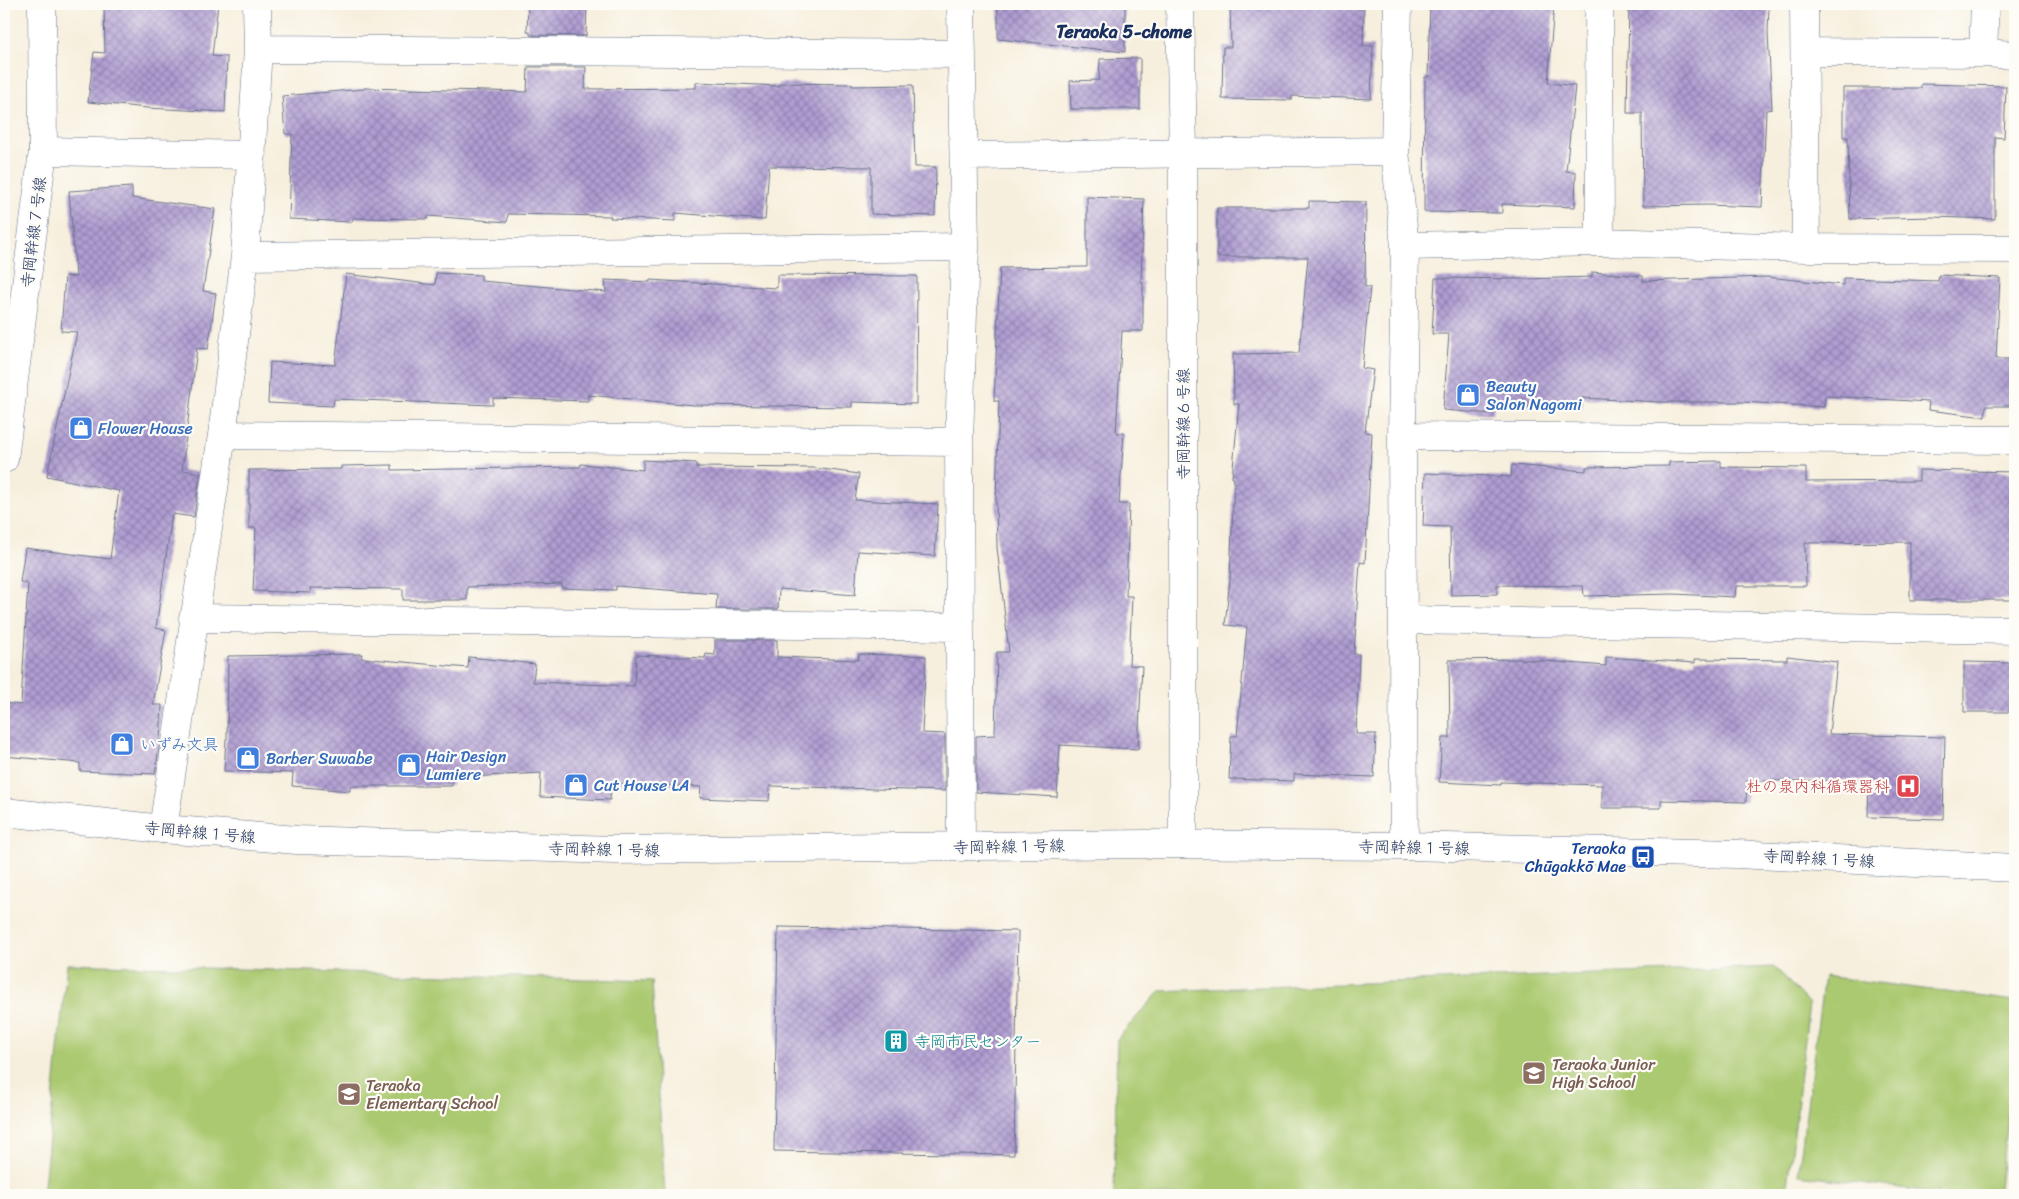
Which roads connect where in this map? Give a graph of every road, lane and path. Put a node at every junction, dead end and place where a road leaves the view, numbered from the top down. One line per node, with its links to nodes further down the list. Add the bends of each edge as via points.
1 (42, 4): 14 (street, 寺岡幹線７号線)
2 (257, 4): 9 (street)
3 (962, 4): 12 (street)
4 (1180, 4): 16 (street, 寺岡幹線６号線)
5 (1398, 4): 15 (street)
6 (1599, 4): 19 (street)
7 (1804, 4): 10 (street)
8 (1985, 4): 11 (street)
9 (258, 49): 12 (street); 17 (street)
10 (1805, 52): 11 (street); 22 (street)
11 (1983, 53): 13 (street)
12 (962, 54): 18 (street)
13 (2015, 55)
14 (43, 151): 17 (street); 29 (street, 寺岡幹線７号線)
15 (1396, 151): 16 (street); 20 (street)
16 (1183, 152): 18 (street); 36 (street, 寺岡幹線６号線)
17 (252, 155): 24 (street)
18 (965, 156): 21 (street)
19 (1600, 242): 20 (street); 22 (street)
20 (1405, 246): 26 (street)
21 (965, 247): 24 (street); 28 (street)
22 (1806, 248): 23 (street)
23 (2015, 248)
24 (245, 256): 25 (street)
25 (222, 435): 28 (street); 30 (street)
26 (1402, 436): 27 (street); 31 (street)
27 (2015, 440)
28 (959, 442): 32 (street)
29 (4, 459)
30 (193, 618): 32 (street); 35 (street)
31 (1403, 620): 33 (street); 37 (street)
32 (958, 627): 38 (street)
33 (2015, 630)
34 (4, 812): 35 (street, 寺岡幹線１号線)
35 (162, 829): 38 (street, 寺岡幹線１号線, via 297,840 616,850)
36 (1183, 844): 37 (street, 寺岡幹線１号線); 38 (street, 寺岡幹線１号線)
37 (1404, 846): 39 (street, 寺岡幹線１号線, via 1737,854)
38 (961, 847)
39 (2015, 868)

